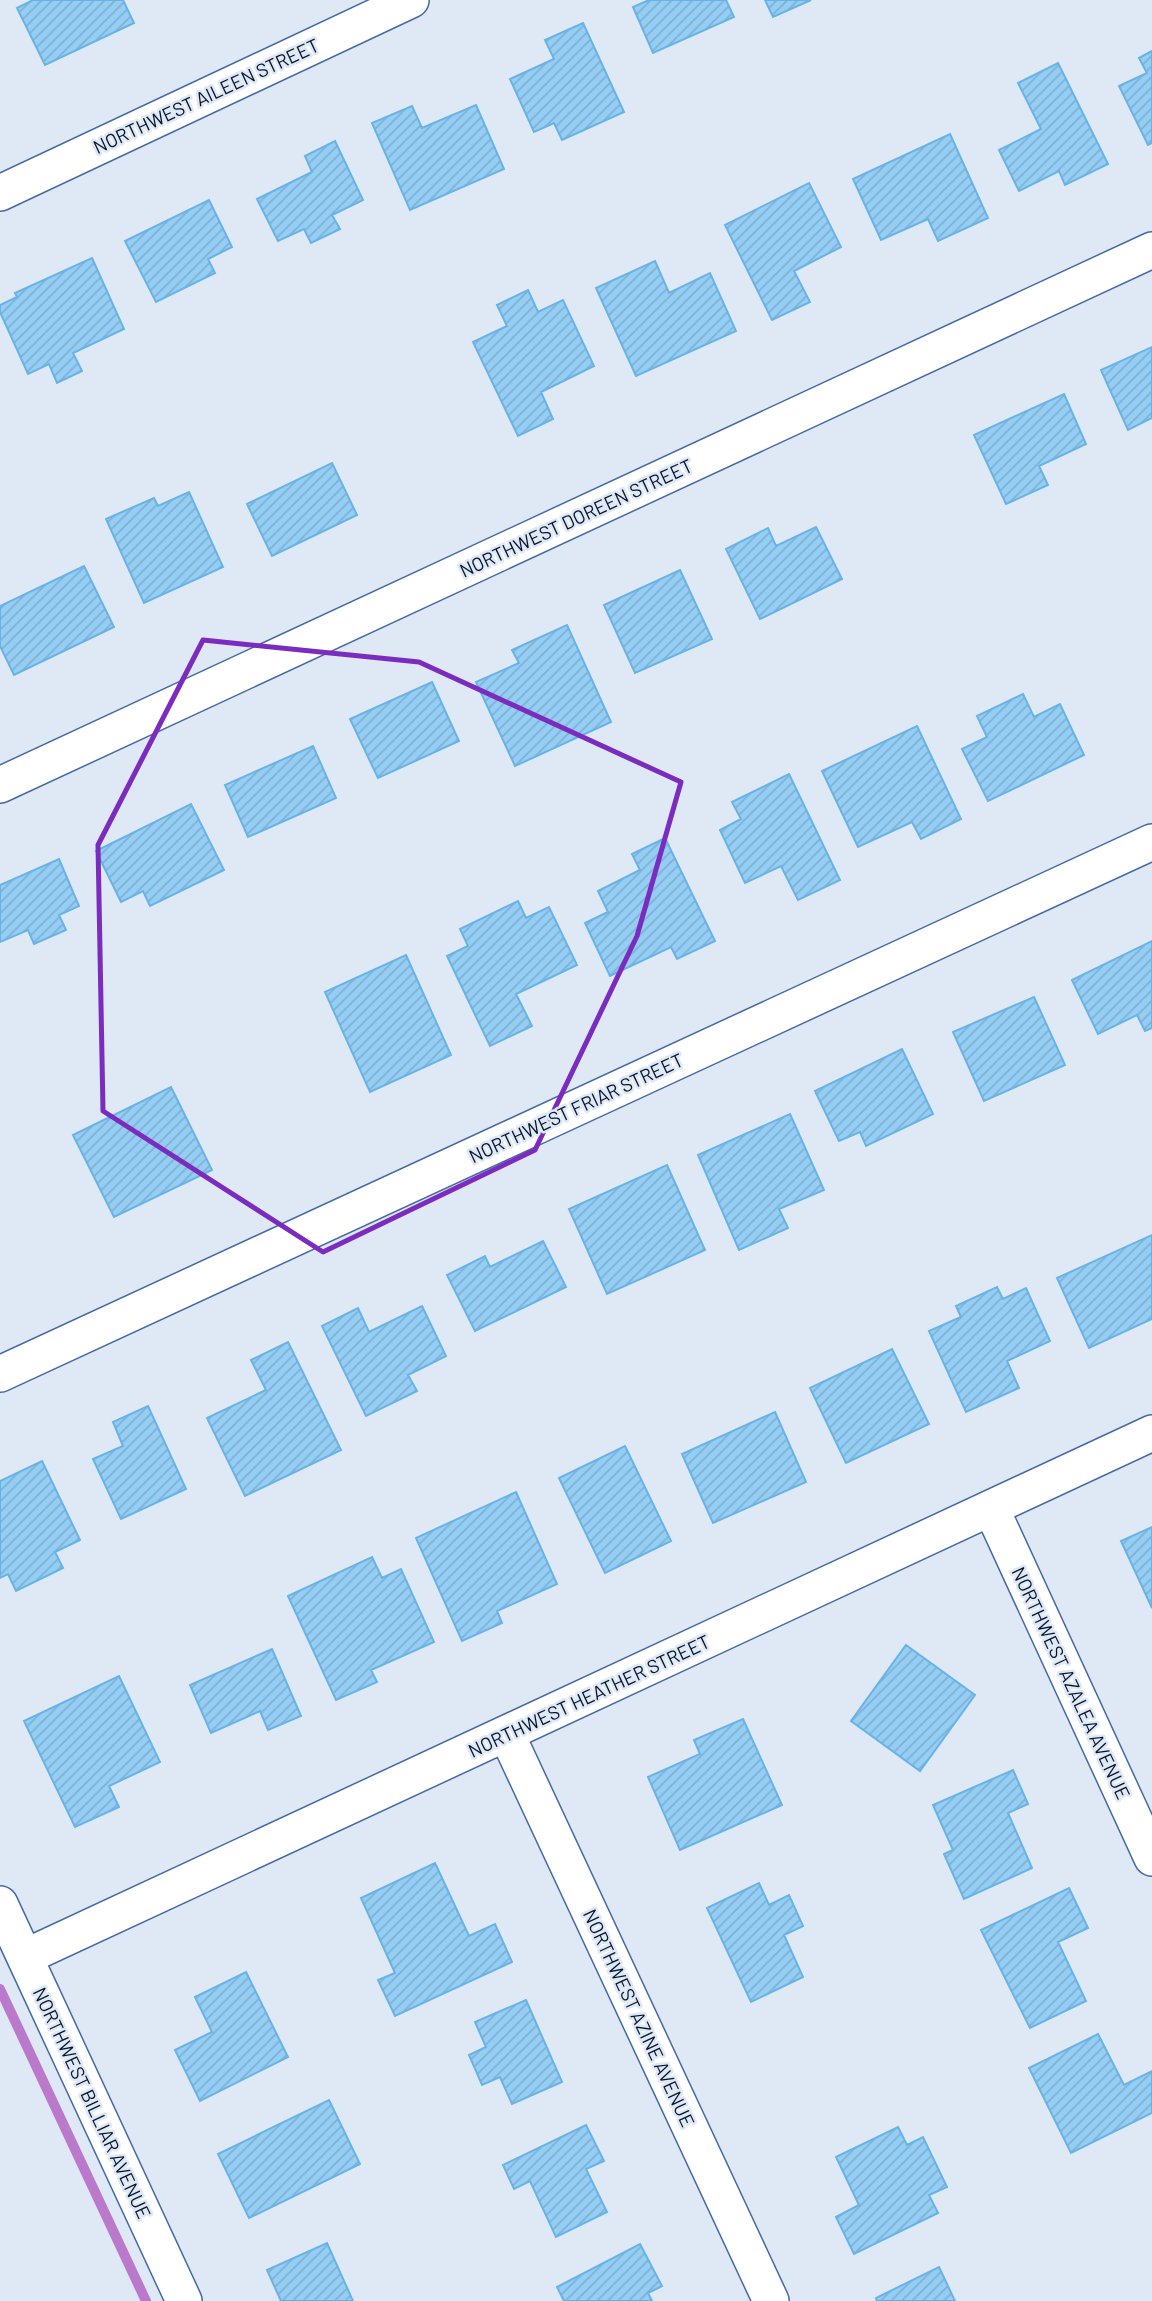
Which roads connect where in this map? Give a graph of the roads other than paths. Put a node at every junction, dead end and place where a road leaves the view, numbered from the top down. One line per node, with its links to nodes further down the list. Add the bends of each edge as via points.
1 (411, 0): 2 (street, NORTHWEST AILEEN STREET)
2 (0, 193)
3 (1152, 250): 4 (street, NORTHWEST DOREEN STREET)
4 (0, 785)
5 (1152, 842): 6 (street, NORTHWEST FRIAR STREET)
6 (0, 1374)
7 (1152, 1433): 8 (street, NORTHWEST HEATHER STREET)
8 (991, 1508): 9 (street, NORTHWEST HEATHER STREET); 10 (street, NORTHWEST AZALEA AVENUE)
9 (507, 1735): 12 (street, NORTHWEST HEATHER STREET); 14 (street, NORTHWEST AZINE AVENUE)
10 (1152, 1858)
11 (0, 1904): 12 (street, NORTHWEST BILLIAR AVENUE)
12 (25, 1957): 13 (street, NORTHWEST BILLIAR AVENUE)
13 (184, 2301)
14 (771, 2301)

